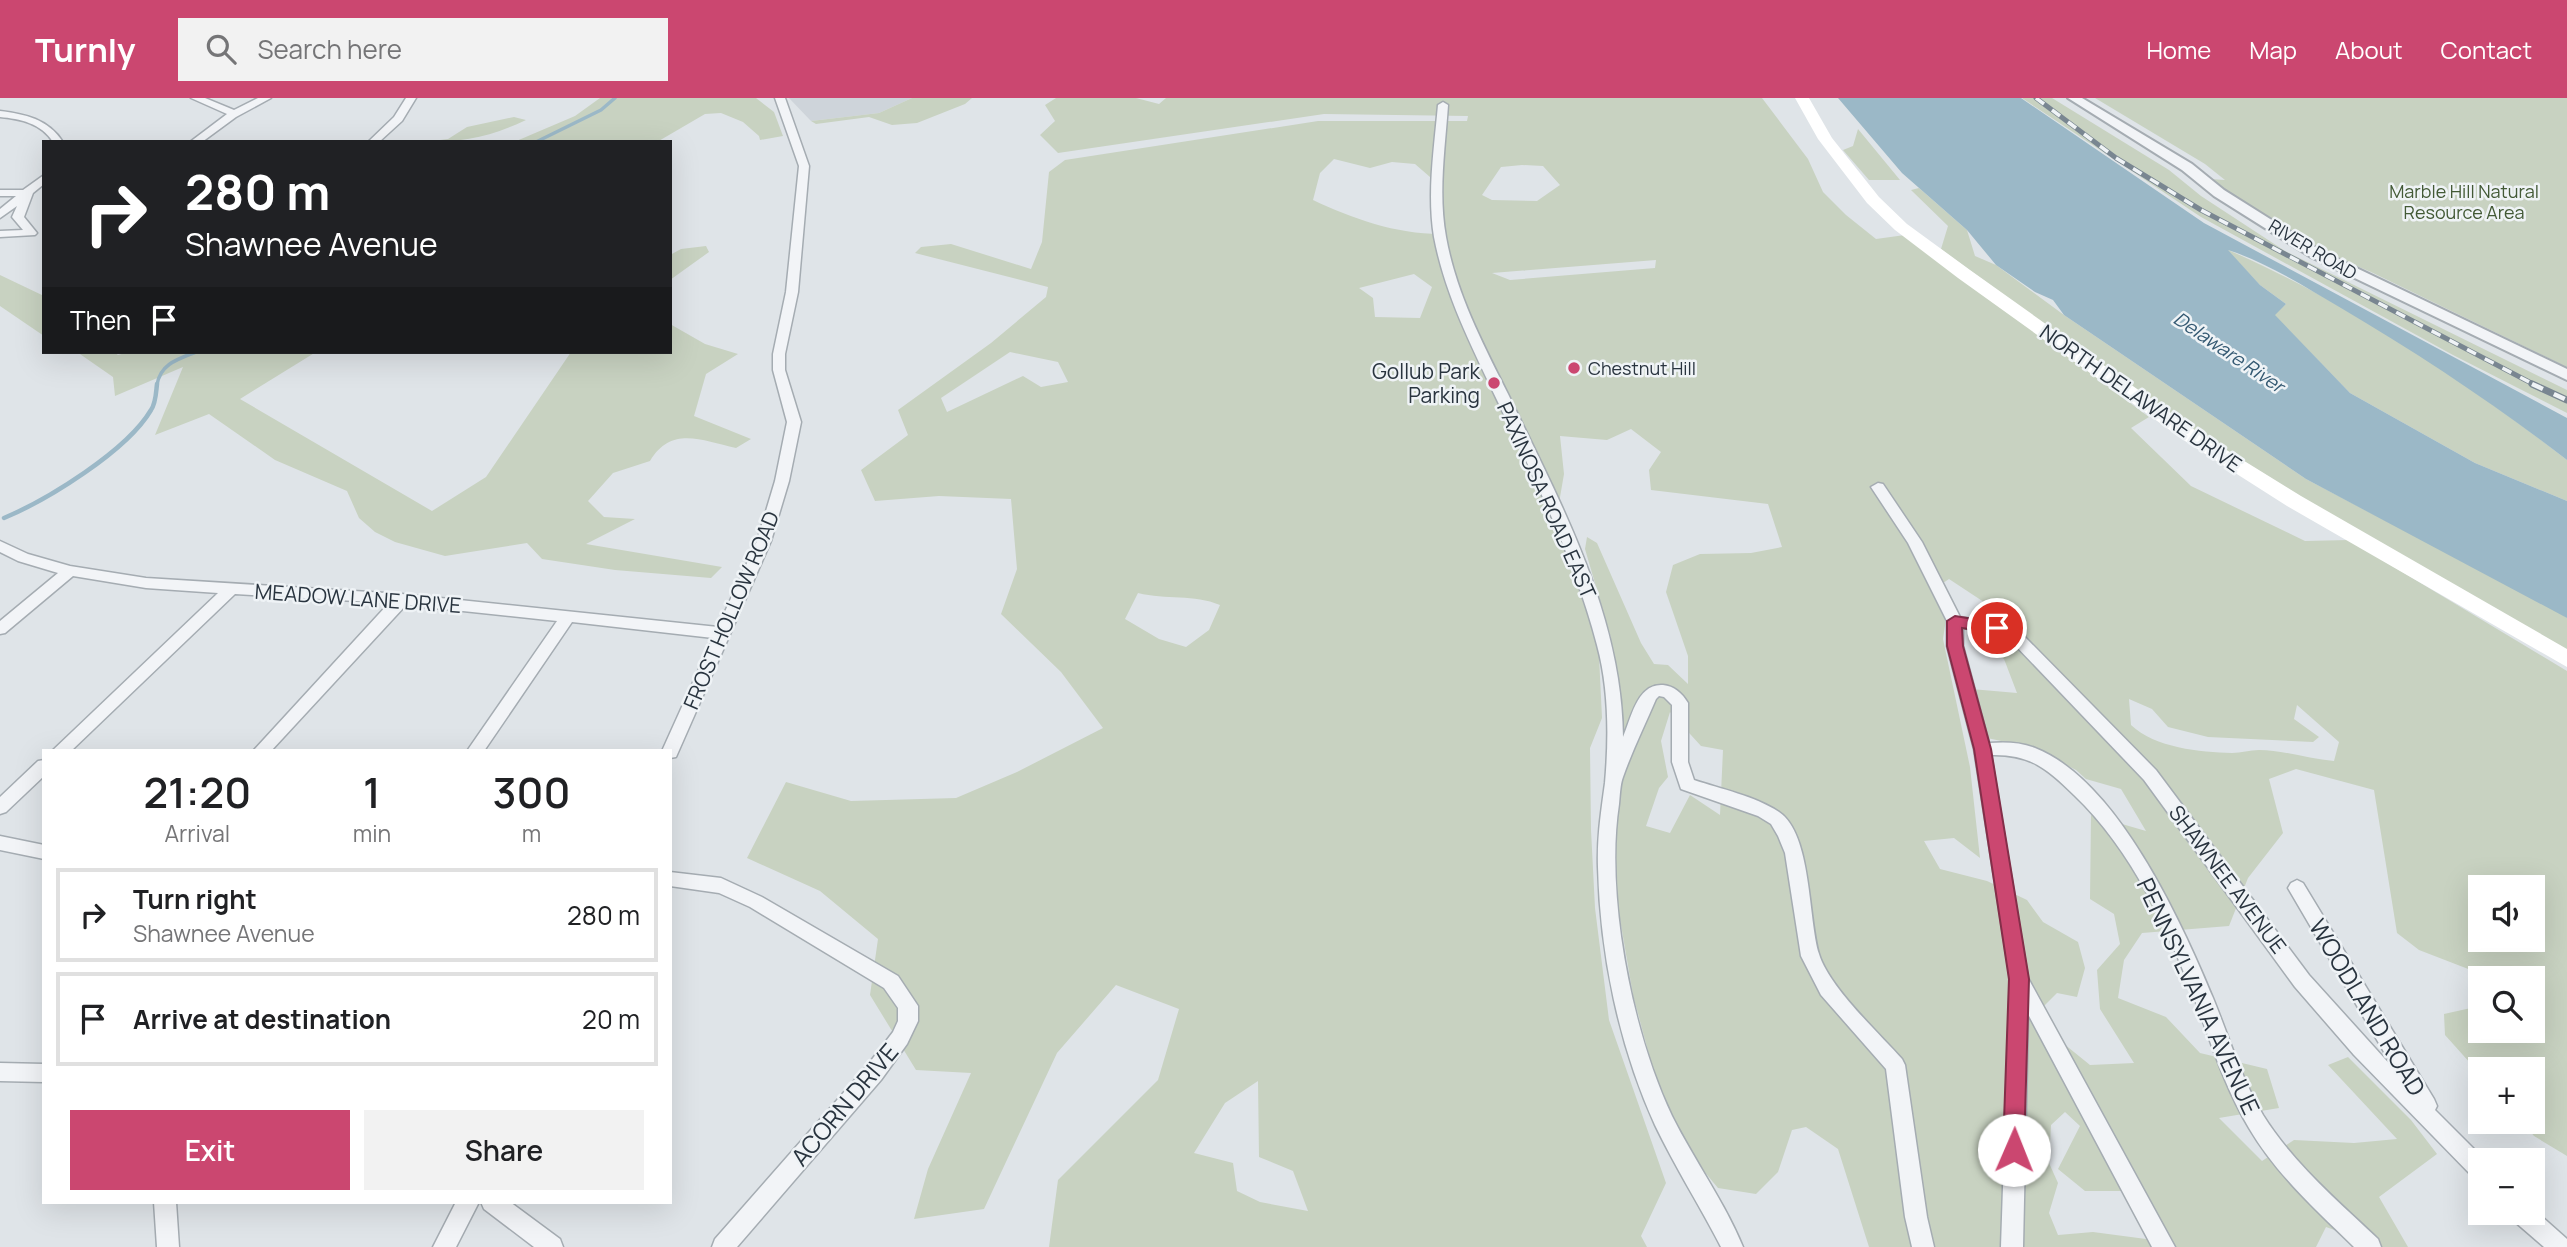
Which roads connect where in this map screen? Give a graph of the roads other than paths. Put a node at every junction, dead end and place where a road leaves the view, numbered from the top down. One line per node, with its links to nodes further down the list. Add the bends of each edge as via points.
1 (196, 98): 9 (street)
2 (266, 98): 9 (street)
3 (411, 98): 12 (street, via 398,119)
4 (780, 98): 28 (street, FROST HOLLOW ROAD, via 804,166 792,292 779,354 794,422 764,541)
5 (1802, 98): 29 (main road, NORTH DELAWARE DRIVE, via 1825,139 1901,228 2192,437)
6 (2074, 98): 19 (street, RIVER ROAD, via 2309,250)
7 (1443, 105): 36 (street, PAXINOSA ROAD EAST, via 1438,203 1446,264 1586,579 1611,673)
8 (0, 114): 10 (street, via 36,122)
9 (235, 114): 11 (street)
10 (56, 140)
11 (198, 140)
12 (375, 140)
13 (42, 180): 15 (street)
14 (0, 193): 15 (street)
15 (28, 193): 16 (street); 18 (street, via 18,217)
16 (0, 215)
17 (0, 234): 18 (street)
18 (37, 234)
19 (2567, 375)
20 (1878, 487): 26 (street, via 1915,541)
21 (0, 547): 22 (street, MEADOW LANE DRIVE)
22 (70, 571): 23 (street, MEADOW LANE DRIVE, via 146,583); 27 (street)
23 (232, 588): 24 (street, MEADOW LANE DRIVE); 30 (street)
24 (402, 599): 25 (street, MEADOW LANE DRIVE); 31 (street)
25 (569, 615): 28 (street, MEADOW LANE DRIVE); 32 (street)
26 (1955, 621): 34 (street, via 1955,646); 45 (street, SHAWNEE AVENUE, via 1997,628 2019,640 2140,765 2302,981 2361,1049)
27 (0, 629)
28 (721, 633): 33 (street, FROST HOLLOW ROAD)
29 (2567, 659)
30 (62, 749)
31 (263, 749)
32 (476, 749)
33 (671, 749)
34 (1982, 749): 42 (street); 59 (street, PENNSYLVANIA AVENUE, via 2015,749 2039,757 2082,790 2107,821 2137,862 2162,909 2255,1119 2282,1161)
35 (42, 768): 37 (street)
36 (1614, 779): 55 (street, PAXINOSA ROAD EAST, via 1606,837 1612,914 1636,1044 1662,1117); 56 (street, PAXINOSA ROAD EAST, via 1649,695 1668,691 1680,703 1681,762 1687,784 1777,819 1794,853 1810,956 1828,989 1895,1065)
37 (0, 807)
38 (0, 843): 39 (street)
39 (42, 852)
40 (672, 879): 54 (street, ACORN DRIVE, via 721,886 756,902 891,982 908,1006 908,1021 900,1038 874,1073)
41 (2297, 888): 45 (street, WOODLAND ROAD)
42 (2019, 979): 57 (street); 58 (street)
43 (0, 1072): 44 (street)
44 (42, 1073)
45 (2439, 1126): 46 (street, SHAWNEE AVENUE)
46 (2468, 1157)
47 (165, 1204): 51 (street)
48 (467, 1204): 52 (street)
49 (495, 1204): 53 (street)
50 (2535, 1225): 60 (street)
51 (168, 1247)
52 (444, 1247)
53 (552, 1247)
54 (723, 1247)
55 (1732, 1247)
56 (1923, 1247)
57 (2012, 1247)
58 (2164, 1247)
59 (2370, 1247)
60 (2560, 1247)

